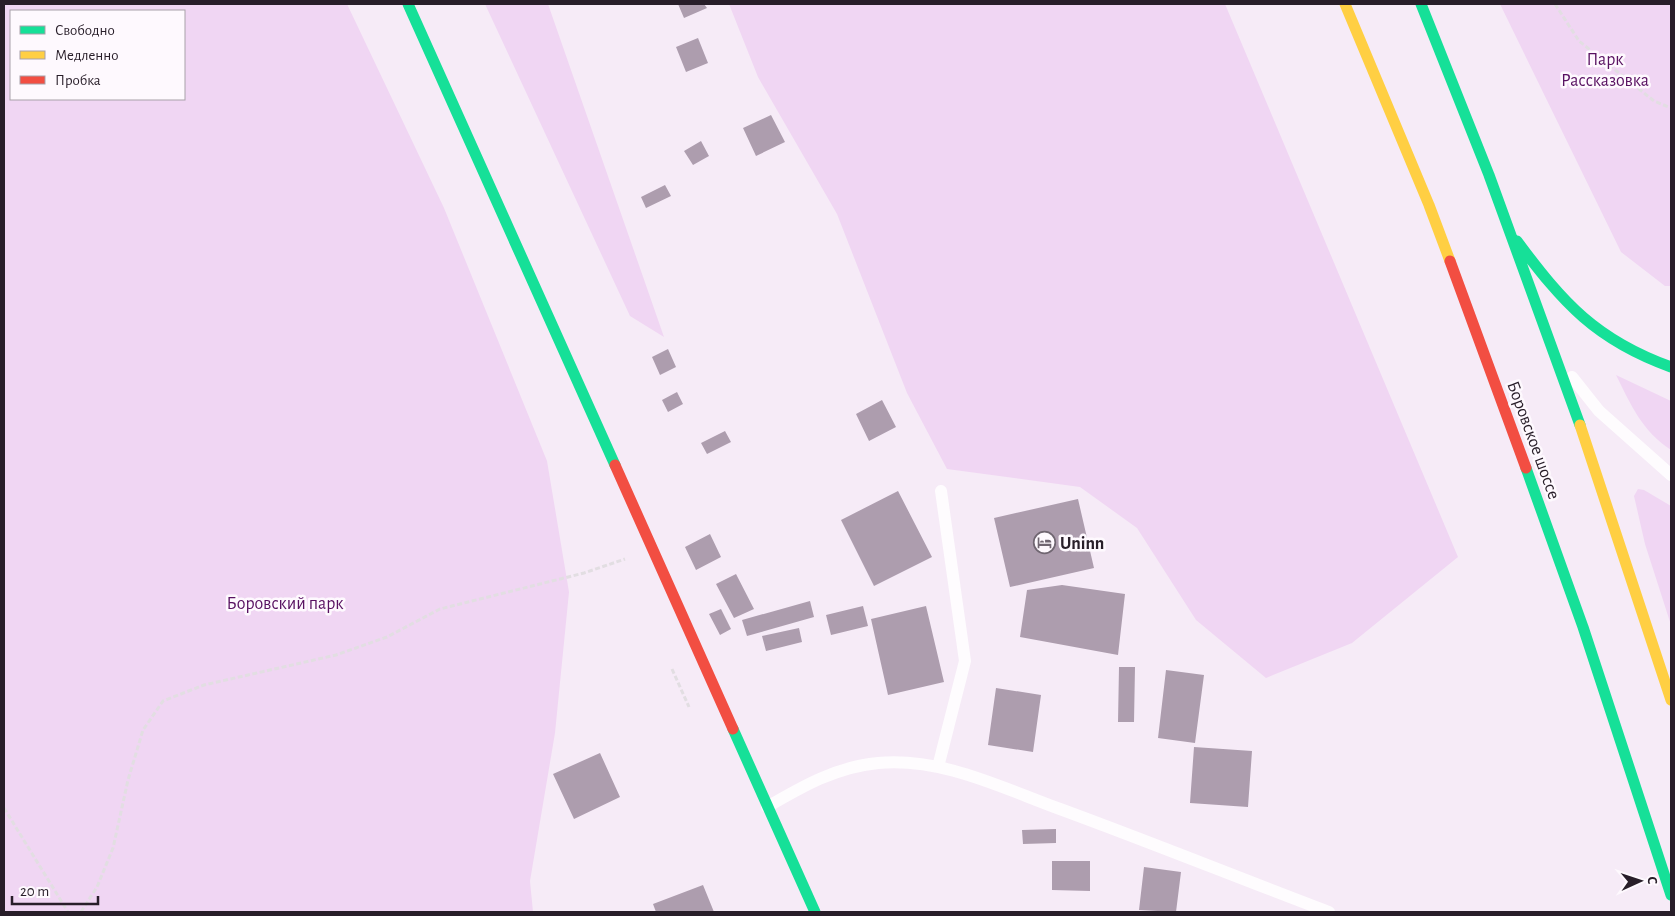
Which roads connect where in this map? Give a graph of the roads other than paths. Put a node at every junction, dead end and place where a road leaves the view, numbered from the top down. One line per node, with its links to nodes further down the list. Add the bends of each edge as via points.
1 (408, 4): 11 (main road)
2 (1345, 4): 12 (main road, Боровское шоссе, via 1429,205 1490,370 1583,627)
3 (1421, 4): 4 (main road)
4 (1513, 235): 5 (main road); 6 (main road, via 1556,291 1592,327 1631,352)
5 (1558, 360): 7 (lane, via 1599,411); 9 (main road)
6 (1671, 367)
7 (1671, 475)
8 (941, 491): 10 (lane, via 965,661)
9 (1671, 700)
10 (938, 767): 11 (lane, via 879,763 846,768 815,780); 14 (lane, via 1091,821)
11 (767, 807): 13 (main road)
12 (1671, 895)
13 (815, 912)
14 (1329, 912)

